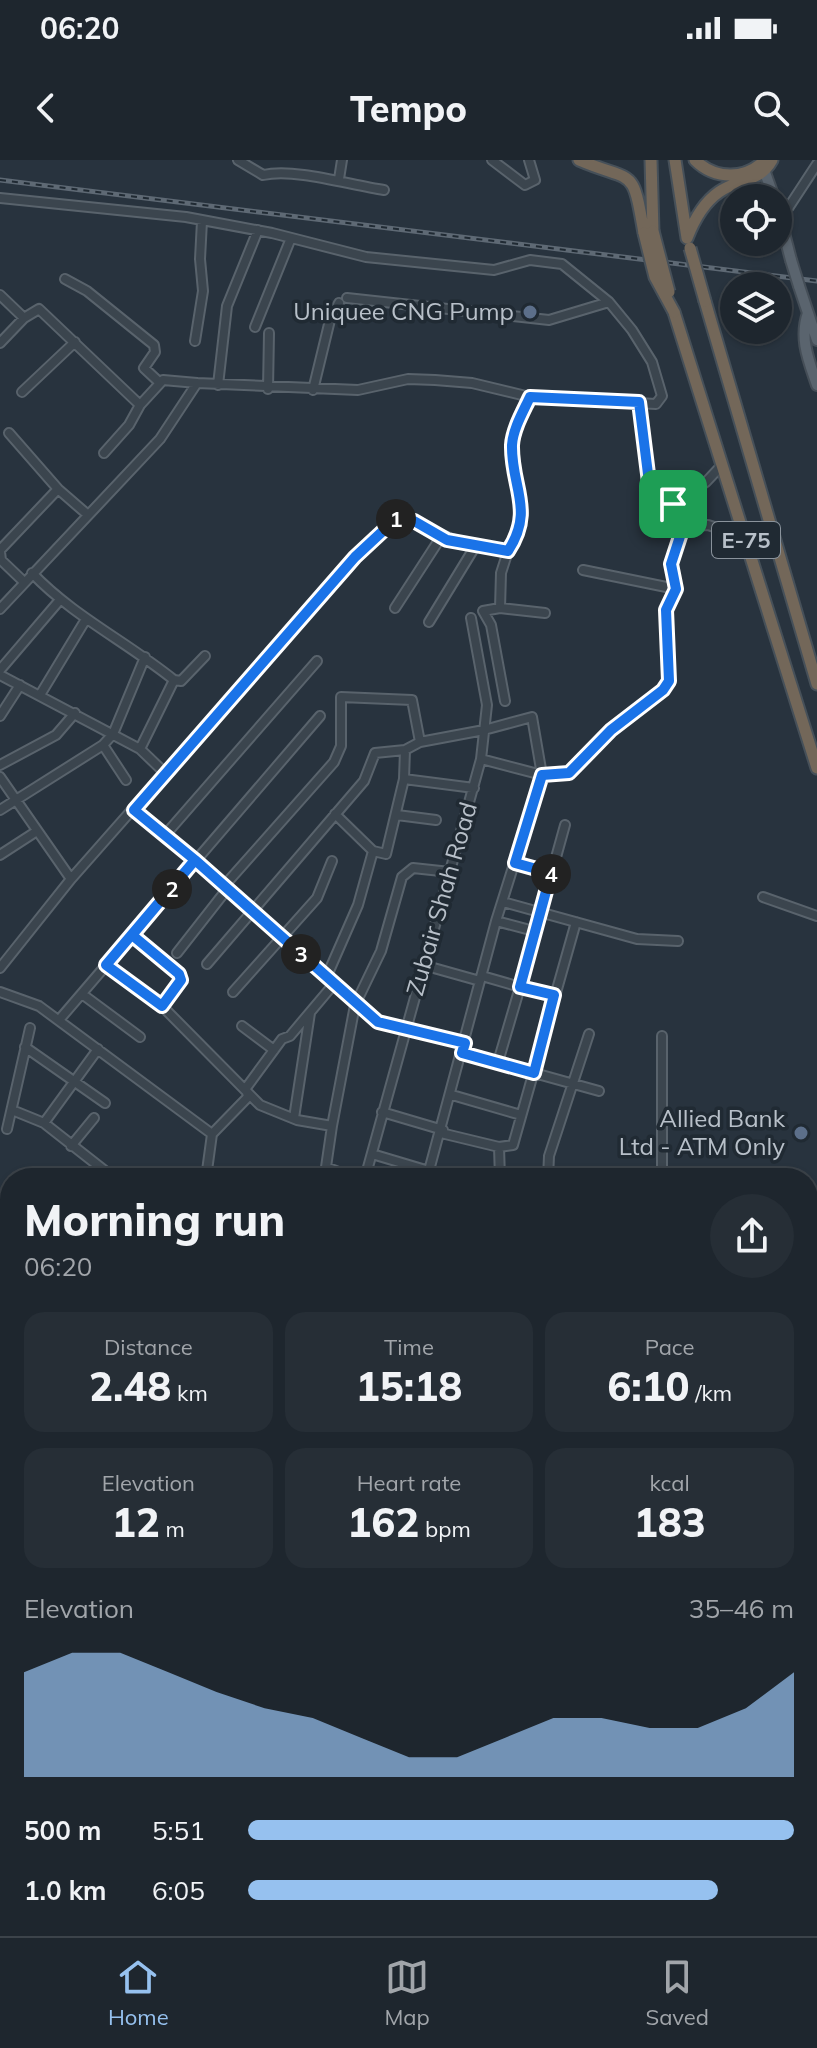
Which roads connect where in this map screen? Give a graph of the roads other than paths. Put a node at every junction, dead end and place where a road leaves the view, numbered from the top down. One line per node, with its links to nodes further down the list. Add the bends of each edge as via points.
1 (238, 160): 11 (street, via 263,175 281,171)
2 (342, 160): 11 (street)
3 (492, 160): 4 (street, via 525,185 535,180)
4 (529, 160)
5 (579, 160): 18 (highway, via 630,180)
6 (651, 160): 18 (highway, E-75)
7 (675, 160): 20 (highway, E-75)
8 (695, 160): 9 (highway, via 725,175)
9 (766, 164): 12 (main road); 20 (highway, via 752,180 719,192 694,221)
10 (817, 164): 15 (street)
11 (339, 179): 13 (street)
12 (771, 184)
13 (384, 190)
14 (0, 198): 16 (street)
15 (792, 198)
16 (202, 221): 17 (street); 30 (street, via 203,291)
17 (258, 230): 19 (street); 35 (street, via 227,306)
18 (648, 232): 45 (highway, E-75, bridge)
19 (291, 238): 24 (street, via 366,257 494,270 530,260 562,264); 27 (street)
20 (689, 243): 72 (highway, E-75, bridge)
21 (790, 256): 25 (main road, bridge)
22 (65, 279): 33 (street, via 154,345 144,368)
23 (0, 295): 26 (street)
24 (609, 302): 38 (street, via 549,320 343,300 330,320); 41 (street, via 640,341 656,373 660,402)
25 (808, 313): 29 (main road); 36 (main road, via 805,345)
26 (24, 318): 31 (street, via 43,311); 32 (street)
27 (255, 327)
28 (269, 333): 37 (street)
29 (817, 340)
30 (195, 341)
31 (75, 342): 39 (street); 42 (street)
32 (0, 343)
33 (159, 382): 34 (street); 42 (street)
34 (197, 383): 35 (street); 48 (street, via 160,439)
35 (218, 385): 37 (street)
36 (817, 385)
37 (268, 389): 38 (street)
38 (313, 390): 40 (street, via 358,390 408,379 472,383)
39 (22, 392)
40 (530, 397): 41 (street); 53 (street, via 512,441 522,512 518,535)
41 (639, 402): 47 (street, via 650,490)
42 (140, 405): 44 (street)
43 (9, 433): 46 (street)
44 (104, 453)
45 (722, 465): 47 (street); 51 (highway, E-75)
46 (58, 489): 48 (street); 54 (street)
47 (671, 504): 49 (street, via 687,515); 49 (street, via 661,512 662,524 671,530)
48 (88, 515): 56 (street)
49 (682, 527): 51 (street, via 708,525); 58 (street, via 671,564)
50 (441, 537): 52 (street); 60 (street); 88 (street, via 398,517 355,557)
51 (745, 537): 87 (highway, E-75)
52 (475, 546): 53 (street); 66 (street)
53 (508, 551): 61 (street)
54 (0, 553): 57 (street)
55 (583, 570): 58 (street)
56 (32, 573): 57 (street); 59 (street)
57 (23, 581): 62 (street)
58 (676, 589): 89 (street, via 666,610 669,681 663,690 611,730 569,773)
59 (59, 601): 65 (street); 70 (street)
60 (395, 608)
61 (500, 608): 63 (street); 75 (street, via 483,611 491,625)
62 (0, 609)
63 (545, 613)
64 (471, 618): 79 (street, Zubair Shah Road, via 487,705)
65 (86, 619): 68 (street); 74 (street)
66 (429, 622)
67 (205, 656): 71 (street, via 181,681)
68 (145, 657): 71 (street); 80 (street)
69 (317, 661): 102 (street)
70 (0, 673): 73 (street)
71 (174, 680): 83 (street)
72 (817, 684)
73 (20, 685): 74 (street); 77 (street)
74 (40, 695): 76 (street)
75 (505, 701)
76 (75, 713): 80 (street); 86 (street, via 56,735)
77 (0, 716)
78 (320, 716): 105 (street)
79 (484, 730): 81 (street); 85 (street, Zubair Shah Road); 89 (street, via 532,717)
80 (113, 734): 82 (street); 83 (street)
81 (420, 742): 84 (street); 111 (street, via 412,700 341,697 341,746 334,762)
82 (103, 745): 92 (street); 94 (street)
83 (140, 749): 88 (street)
84 (405, 750): 91 (street); 97 (street, via 375,753 364,781)
85 (481, 759): 89 (street); 93 (street, Zubair Shah Road)
86 (0, 765)
87 (817, 768)
88 (166, 774): 96 (street)
89 (542, 775): 107 (street)
90 (0, 777): 94 (street)
91 (404, 779): 93 (street); 98 (street)
92 (126, 780)
93 (474, 788): 108 (street, Zubair Shah Road)
94 (17, 797): 95 (street); 101 (street)
95 (0, 810)
96 (134, 810): 102 (street); 110 (street)
97 (335, 814): 103 (street); 114 (street)
98 (397, 815): 99 (street); 103 (street, via 386,854)
99 (436, 820)
100 (565, 825): 109 (street)
101 (37, 831): 104 (street); 110 (street)
102 (166, 834): 105 (street)
103 (373, 851): 129 (street)
104 (0, 855)
105 (195, 860): 111 (street); 120 (street)
106 (332, 861): 121 (street, via 317,898)
107 (515, 863): 109 (street); 113 (street)
108 (450, 872): 126 (street, Zubair Shah Road); 135 (street, via 407,870 381,951)
109 (551, 873): 115 (street)
110 (71, 879): 127 (street)
111 (224, 886): 114 (street); 123 (street, via 224,893)
112 (763, 897): 116 (street)
113 (503, 902): 115 (street); 117 (street)
114 (252, 910): 121 (street); 124 (street)
115 (540, 913): 118 (street); 119 (street)
116 (817, 916)
117 (496, 921): 119 (street); 128 (street)
118 (576, 922): 122 (street, via 637,939); 134 (street)
119 (534, 931): 130 (street)
120 (132, 935): 125 (street); 136 (street, via 181,977)
121 (281, 935): 129 (street); 132 (street)
122 (678, 941)
123 (177, 953)
124 (207, 964)
125 (106, 965): 133 (street); 136 (street)
126 (423, 965): 128 (street); 141 (street, Zubair Shah Road)
127 (0, 968)
128 (481, 978): 130 (street); 145 (street)
129 (329, 981): 135 (street); 137 (street)
130 (520, 987): 134 (street); 150 (street)
131 (0, 992): 138 (street, via 39,1006)
132 (233, 992)
133 (82, 994): 138 (street); 144 (street)
134 (554, 995): 151 (street)
135 (355, 1005): 141 (street, via 378,1022); 164 (street)
136 (162, 1006): 154 (street)
137 (311, 1012): 148 (street); 162 (street)
138 (59, 1020): 147 (street)
139 (242, 1026): 148 (street)
140 (30, 1028): 146 (street)
141 (405, 1030): 145 (street); 159 (street, Zubair Shah Road)
142 (589, 1034): 153 (street)
143 (662, 1036): 179 (street)
144 (140, 1037)
145 (465, 1043): 149 (street)
146 (25, 1047): 152 (street); 158 (street)
147 (98, 1049): 152 (street); 167 (street)
148 (274, 1050): 154 (street)
149 (462, 1053): 150 (street); 156 (street)
150 (498, 1062): 151 (street)
151 (534, 1073): 153 (street); 160 (street)
152 (74, 1081): 157 (street); 163 (street)
153 (575, 1084): 155 (street); 178 (street)
154 (246, 1088): 162 (street, via 260,1105); 167 (street, via 248,1097)
155 (599, 1091)
156 (452, 1095): 160 (street); 166 (street)
157 (105, 1103)
158 (12, 1110): 163 (street); 165 (street)
159 (382, 1112): 166 (street); 170 (street, Zubair Shah Road)
160 (521, 1115): 169 (street, via 511,1147)
161 (94, 1118): 168 (street)
162 (294, 1118): 164 (street)
163 (44, 1123): 168 (street)
164 (332, 1126): 173 (street)
165 (7, 1129)
166 (442, 1132): 169 (street); 176 (street)
167 (212, 1134): 172 (street)
168 (71, 1146): 171 (street)
169 (499, 1147): 177 (street)
170 (372, 1154): 174 (street, Zubair Shah Road); 175 (street)
171 (101, 1168)
172 (207, 1168)
173 (329, 1168)
174 (368, 1168)
175 (411, 1168)
176 (430, 1168)
177 (500, 1168)
178 (548, 1168)
179 (662, 1168)

